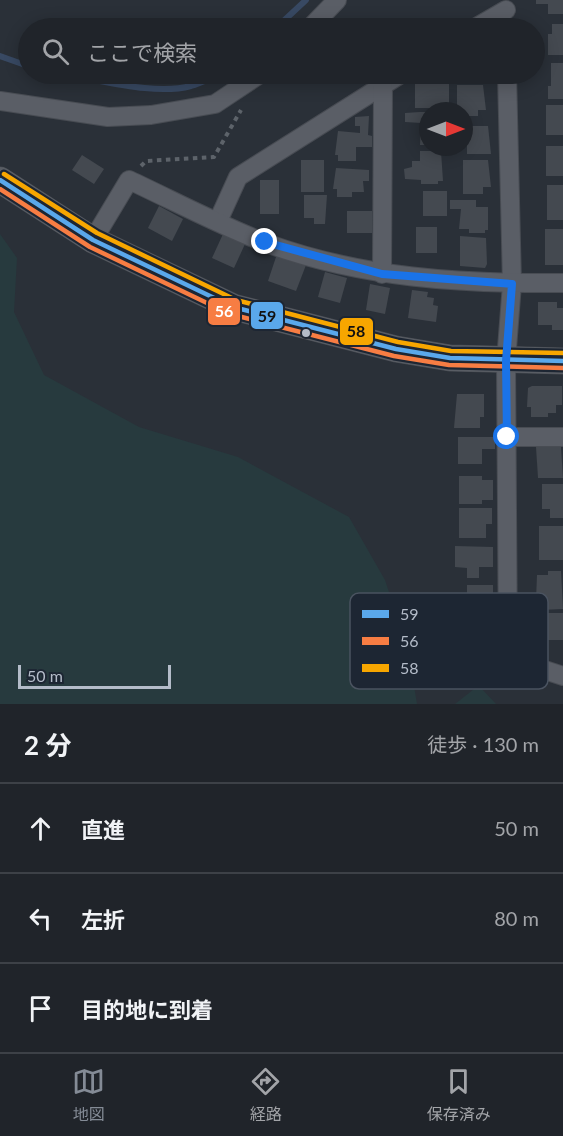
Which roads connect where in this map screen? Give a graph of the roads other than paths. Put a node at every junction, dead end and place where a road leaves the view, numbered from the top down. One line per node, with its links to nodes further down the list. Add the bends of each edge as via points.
1 (338, 0): 2 (street)
2 (320, 18)
3 (245, 84): 6 (street, via 215,104 151,115 108,117)
4 (383, 84): 8 (street, via 238,177); 10 (street)
5 (507, 84): 12 (street)
6 (0, 101)
7 (0, 180): 9 (street)
8 (218, 221): 9 (street, via 129,180); 10 (street, via 265,242)
9 (93, 240): 13 (street, via 233,307 396,349 450,358)
10 (382, 274): 12 (street)
11 (563, 283): 12 (street)
12 (512, 284): 13 (street)
13 (506, 361): 14 (street); 16 (street)
14 (563, 361)
15 (563, 436): 16 (street)
16 (507, 437): 17 (street)
17 (508, 593)
18 (548, 671): 19 (street)
19 (563, 676)

